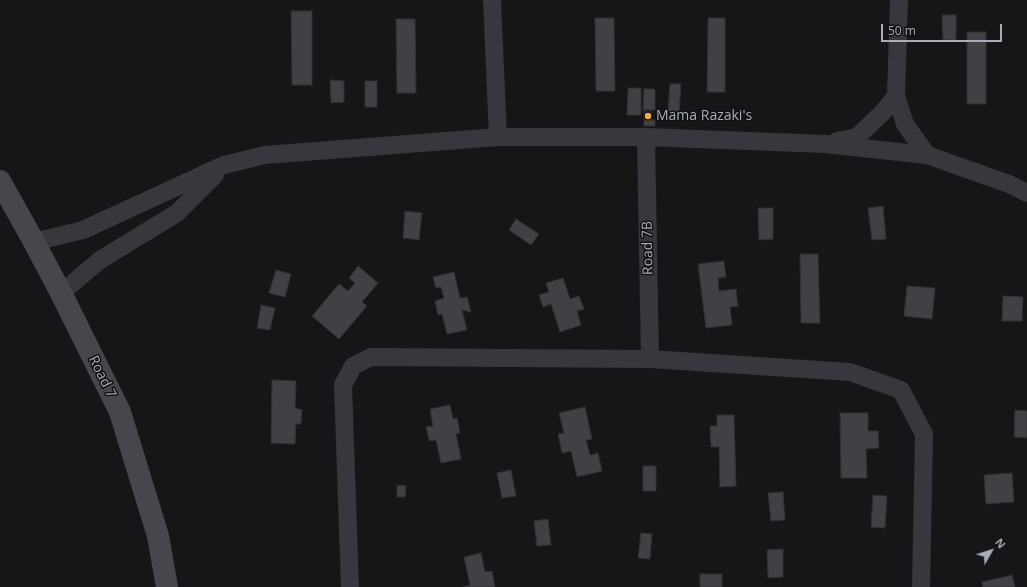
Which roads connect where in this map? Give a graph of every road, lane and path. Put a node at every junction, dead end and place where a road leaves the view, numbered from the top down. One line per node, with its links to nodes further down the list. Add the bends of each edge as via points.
1 (492, 0): 4 (street)
2 (898, 0): 3 (street)
3 (896, 96): 6 (street, via 857,137); 7 (street, via 905,124)
4 (498, 137): 5 (street); 8 (street, via 265,156)
5 (646, 137): 6 (street); 13 (street, Road 7B)
6 (825, 144): 7 (street)
7 (927, 155): 10 (street, via 1009,184)
8 (224, 165): 11 (street, via 83,230); 12 (street, via 177,213 100,260)
9 (0, 181): 11 (street, Road 7)
10 (1027, 193)
11 (34, 242): 12 (street, Road 7)
12 (61, 293): 14 (street, Road 7, via 120,412 158,536)
13 (650, 359): 15 (street, via 371,357 353,366 343,386); 16 (street, via 850,372 901,390 924,434)
14 (167, 587)
15 (350, 587)
16 (921, 587)

